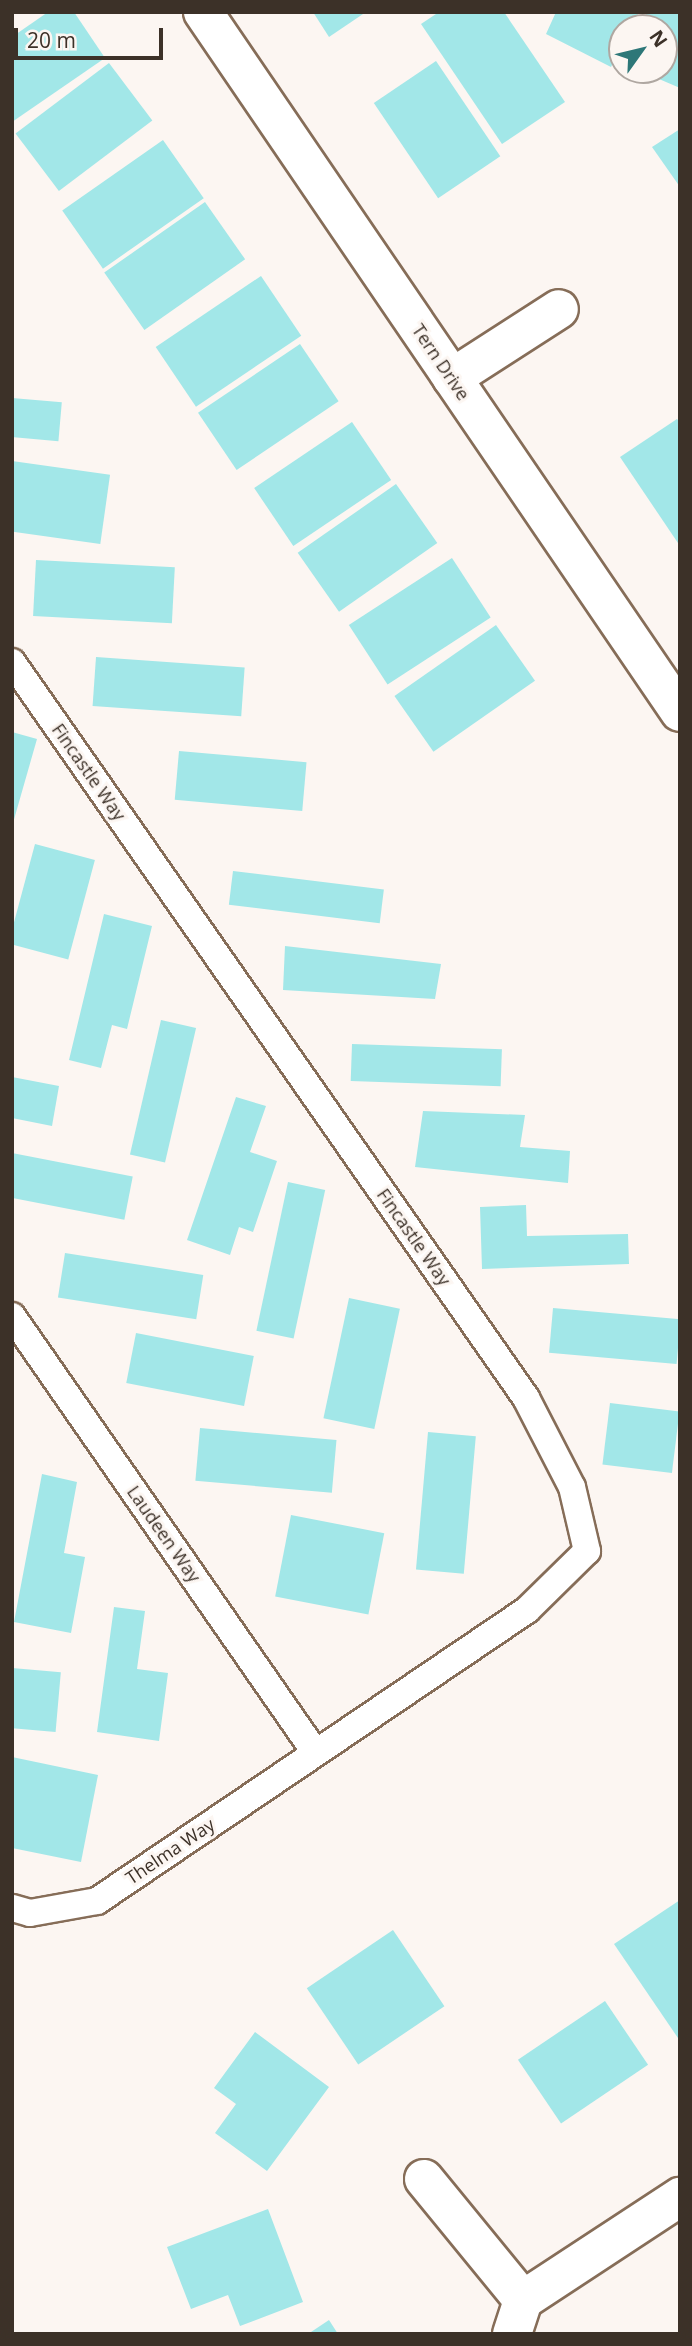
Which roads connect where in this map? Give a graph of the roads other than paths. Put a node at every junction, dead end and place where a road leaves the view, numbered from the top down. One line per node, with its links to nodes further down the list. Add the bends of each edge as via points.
1 (203, 12): 3 (street, Tern Drive)
2 (559, 309): 3 (street)
3 (452, 378): 5 (street, Tern Drive)
4 (12, 662): 7 (lane, Fincastle Way, via 526,1398 572,1487 587,1551 527,1610)
5 (680, 712)
6 (12, 1316): 7 (lane, Laudeen Way)
7 (315, 1752): 8 (lane, Thelma Way, via 97,1901 30,1913)
8 (12, 1908)
9 (424, 2179): 11 (street)
10 (680, 2197): 11 (street)
11 (518, 2317)

